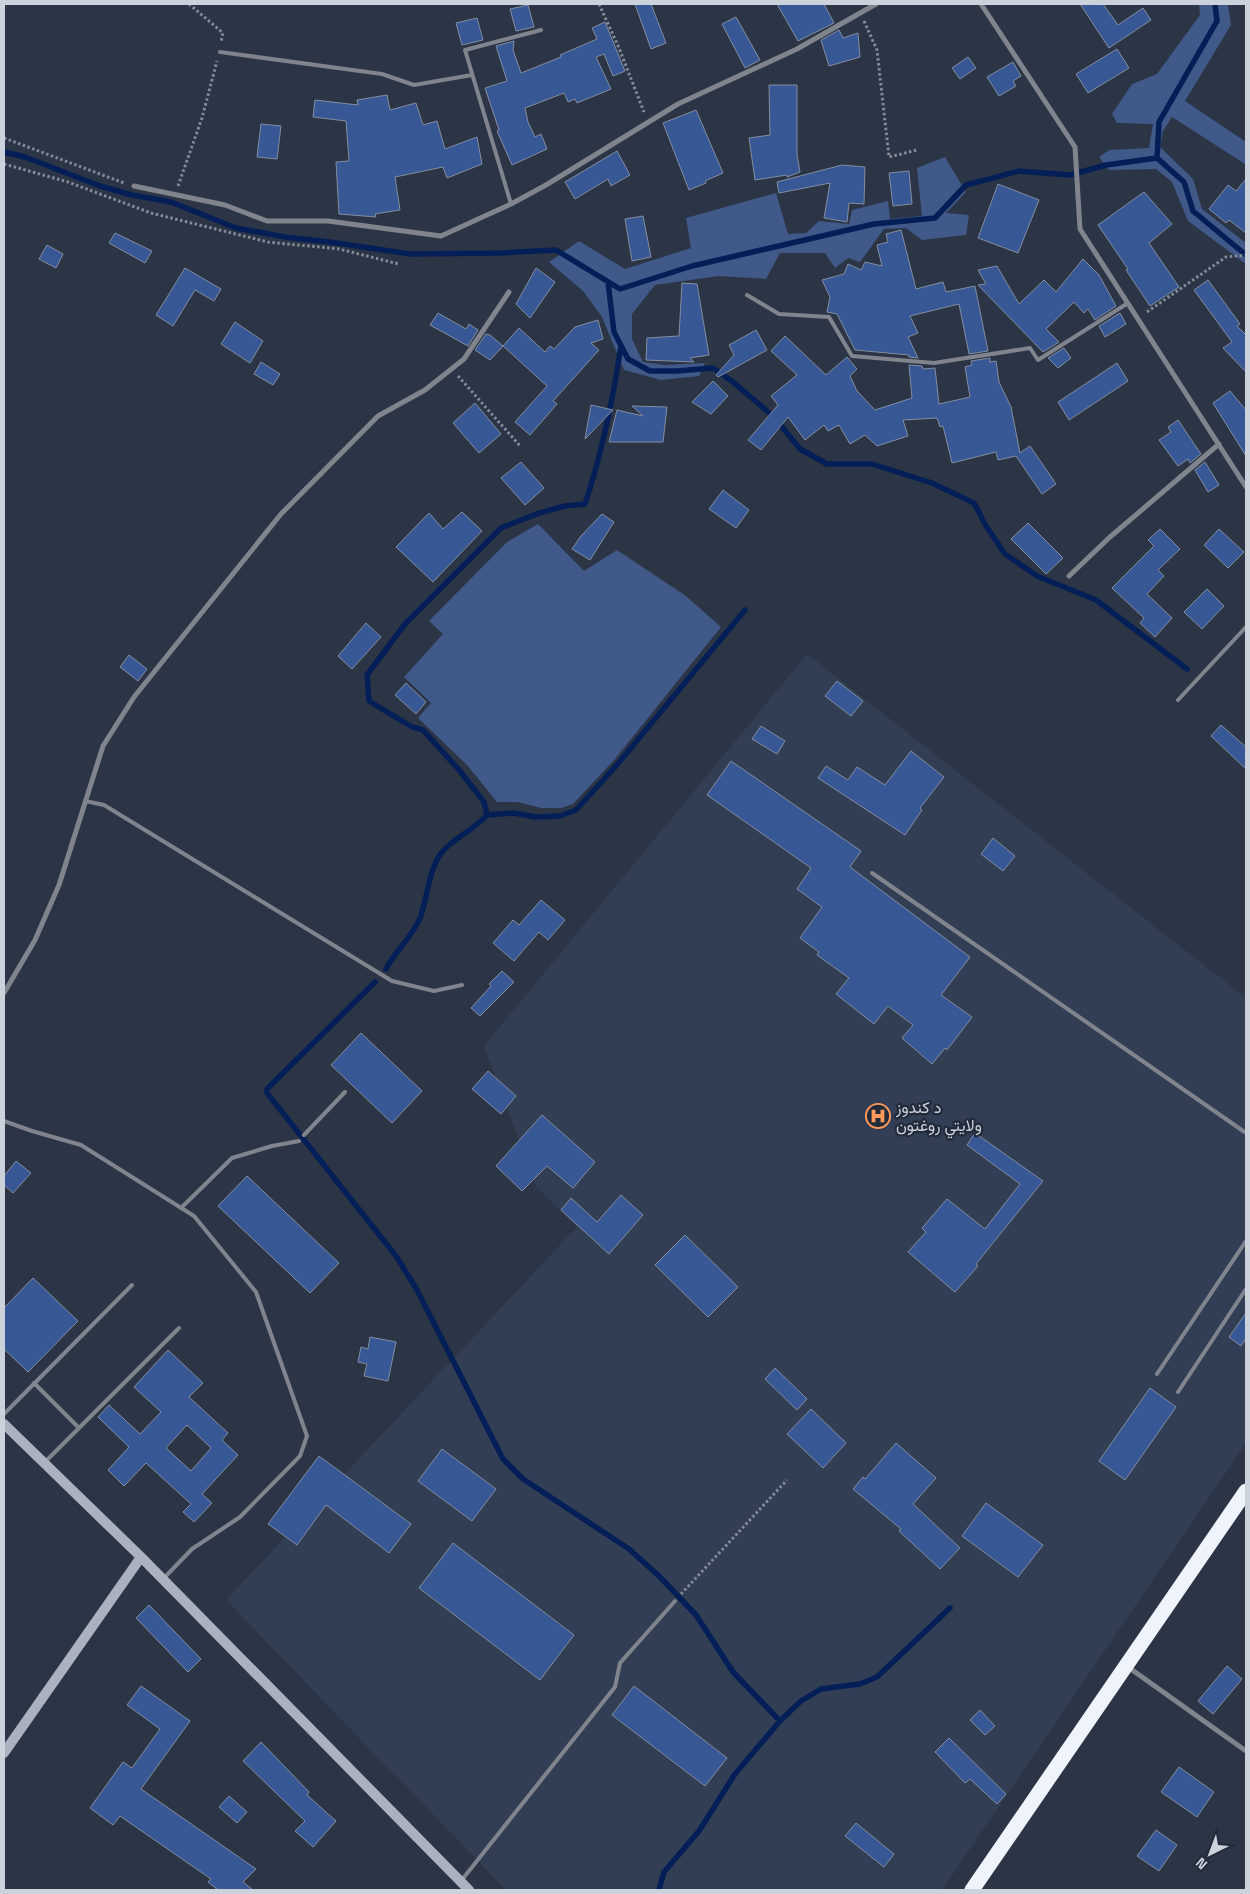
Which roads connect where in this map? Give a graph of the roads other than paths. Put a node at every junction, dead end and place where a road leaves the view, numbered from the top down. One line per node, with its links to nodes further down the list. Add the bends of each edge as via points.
1 (876, 4): 7 (street, via 798,49 678,104)
2 (981, 4): 10 (street, via 1075,147 1080,229)
3 (541, 30): 5 (lane, via 465,50)
4 (220, 52): 5 (lane, via 382,74 414,85)
5 (472, 75): 7 (lane)
6 (134, 186): 7 (street, via 225,205 267,221 328,221 441,236)
7 (511, 204)
8 (510, 292): 16 (street, via 464,359 425,390 378,416 281,514 134,697 103,746)
9 (746, 295): 10 (lane, via 779,314 829,317 852,356 934,362 1030,348 1038,360)
10 (1128, 303): 11 (street)
11 (1219, 444): 12 (street); 13 (street)
12 (1246, 487)
13 (1069, 576)
14 (1246, 627): 15 (lane)
15 (1178, 700)
16 (85, 801): 18 (lane, via 104,804 392,981 434,991); 19 (street, via 59,885 35,940)
17 (872, 872): 22 (lane)
18 (462, 984)
19 (4, 992)
20 (345, 1092): 23 (lane)
21 (4, 1121): 25 (lane, via 80,1145)
22 (1246, 1133)
23 (304, 1135)
24 (299, 1141): 25 (lane, via 232,1158)
25 (181, 1208): 39 (lane, via 194,1216 256,1292 307,1436 300,1456 240,1517 192,1549)
26 (1246, 1241): 30 (lane)
27 (132, 1285): 31 (lane)
28 (1246, 1289): 32 (lane)
29 (179, 1328): 35 (lane)
30 (1157, 1374)
31 (34, 1383): 33 (lane); 35 (lane)
32 (1178, 1392)
33 (4, 1414)
34 (4, 1424): 36 (street)
35 (79, 1428): 36 (lane)
36 (44, 1463): 38 (street)
37 (1246, 1491): 41 (highway)
38 (141, 1557): 39 (street); 43 (street)
39 (163, 1579): 44 (street)
40 (675, 1600): 44 (lane, via 620,1663 615,1687)
41 (1125, 1665): 42 (street); 46 (highway)
42 (1246, 1751)
43 (4, 1753)
44 (461, 1881): 45 (street)
45 (469, 1890)
46 (972, 1890)

